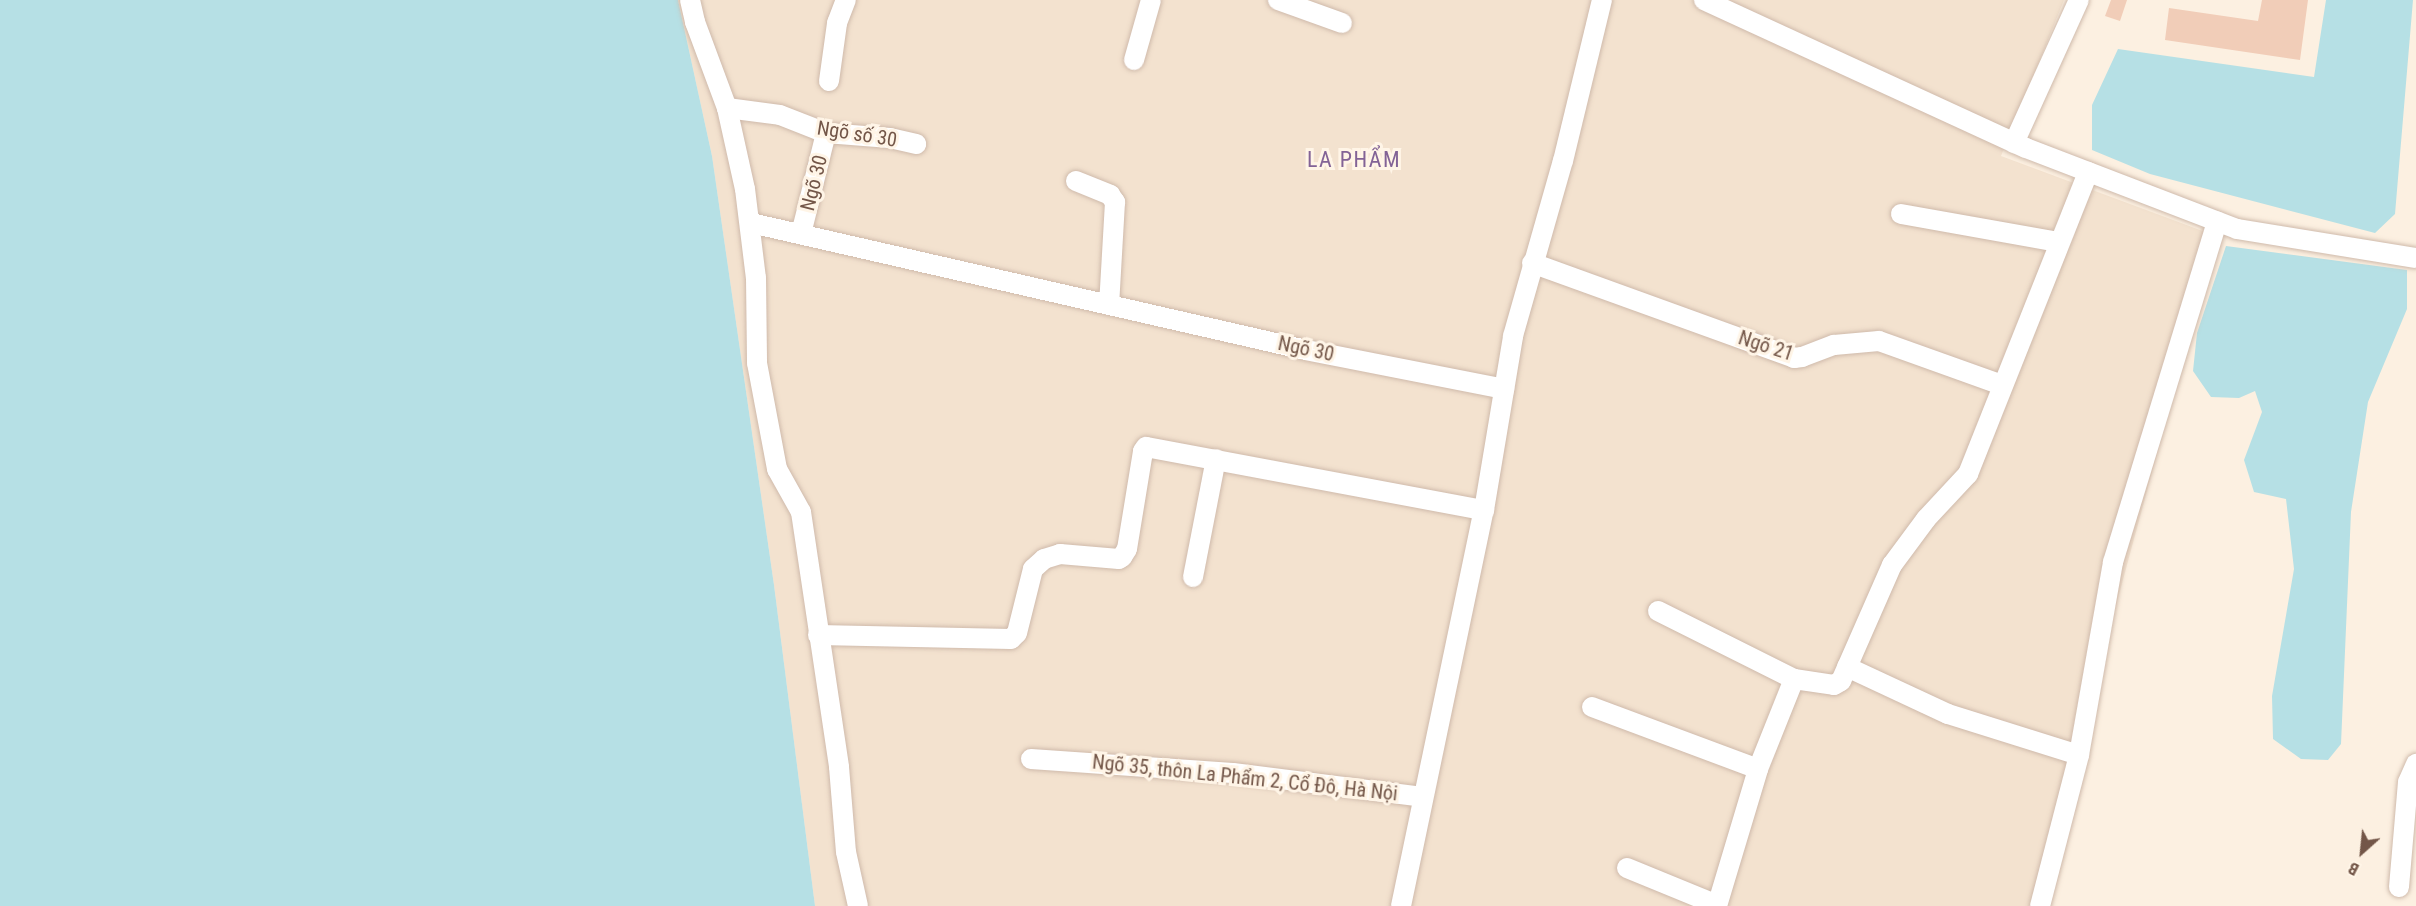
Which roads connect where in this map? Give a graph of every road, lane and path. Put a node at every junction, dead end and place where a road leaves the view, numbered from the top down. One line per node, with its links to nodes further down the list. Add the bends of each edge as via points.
1 (690, 0): 11 (street)
2 (846, 0): 10 (street, via 837,23)
3 (1151, 0): 9 (street)
4 (1278, 0): 8 (street)
5 (1602, 0): 23 (street, via 1563,161)
6 (1704, 0): 13 (street)
7 (2079, 0): 13 (street)
8 (1342, 22)
9 (1134, 60)
10 (829, 81)
11 (727, 108): 12 (street, Ngõ số 30, via 780,115); 19 (street)
12 (826, 133): 14 (street, Ngõ số 30); 20 (street, Ngõ 30)
13 (2014, 143): 15 (street)
14 (916, 144)
15 (2088, 172): 18 (street); 21 (street)
16 (1076, 181): 24 (street, via 1110,195 1115,202)
17 (1901, 214): 21 (street)
18 (2217, 222): 22 (street, via 2237,230); 35 (street, via 2113,562)
19 (751, 223): 20 (street, Ngõ 30); 31 (street, via 757,363 777,469 801,512)
20 (801, 234): 24 (street, Ngõ 30)
21 (2058, 242): 25 (street)
22 (2416, 258)
23 (1532, 263): 25 (street, Ngõ 21, via 1794,357 1834,345 1879,341); 26 (street)
24 (1109, 305): 26 (street, Ngõ 30, via 1381,366)
25 (2002, 385): 32 (street, via 1968,474 1926,519 1892,565)
26 (1504, 389): 28 (street)
27 (1216, 459): 28 (street); 29 (street); 31 (street, via 1145,448 1125,553 1119,559 1060,554 1044,559 1033,569 1017,633 1011,639)
28 (1484, 510): 39 (street)
29 (1193, 578)
30 (1658, 611): 33 (street)
31 (818, 635): 42 (street, via 839,767 846,852)
32 (1847, 667): 33 (street, via 1841,681 1834,685); 35 (street, via 1948,714)
33 (1794, 679): 38 (street)
34 (1592, 707): 38 (street)
35 (2079, 755): 45 (street)
36 (1031, 759): 39 (street, Ngõ 35, thôn La Phẩm 2, Cổ Đô, Hà Nội, via 1233,773)
37 (2416, 764): 41 (street, via 2409,782)
38 (1758, 769): 44 (street)
39 (1422, 797): 43 (street)
40 (1627, 868): 44 (street)
41 (2398, 887)
42 (858, 906)
43 (1401, 906)
44 (1717, 906)
45 (2040, 906)

